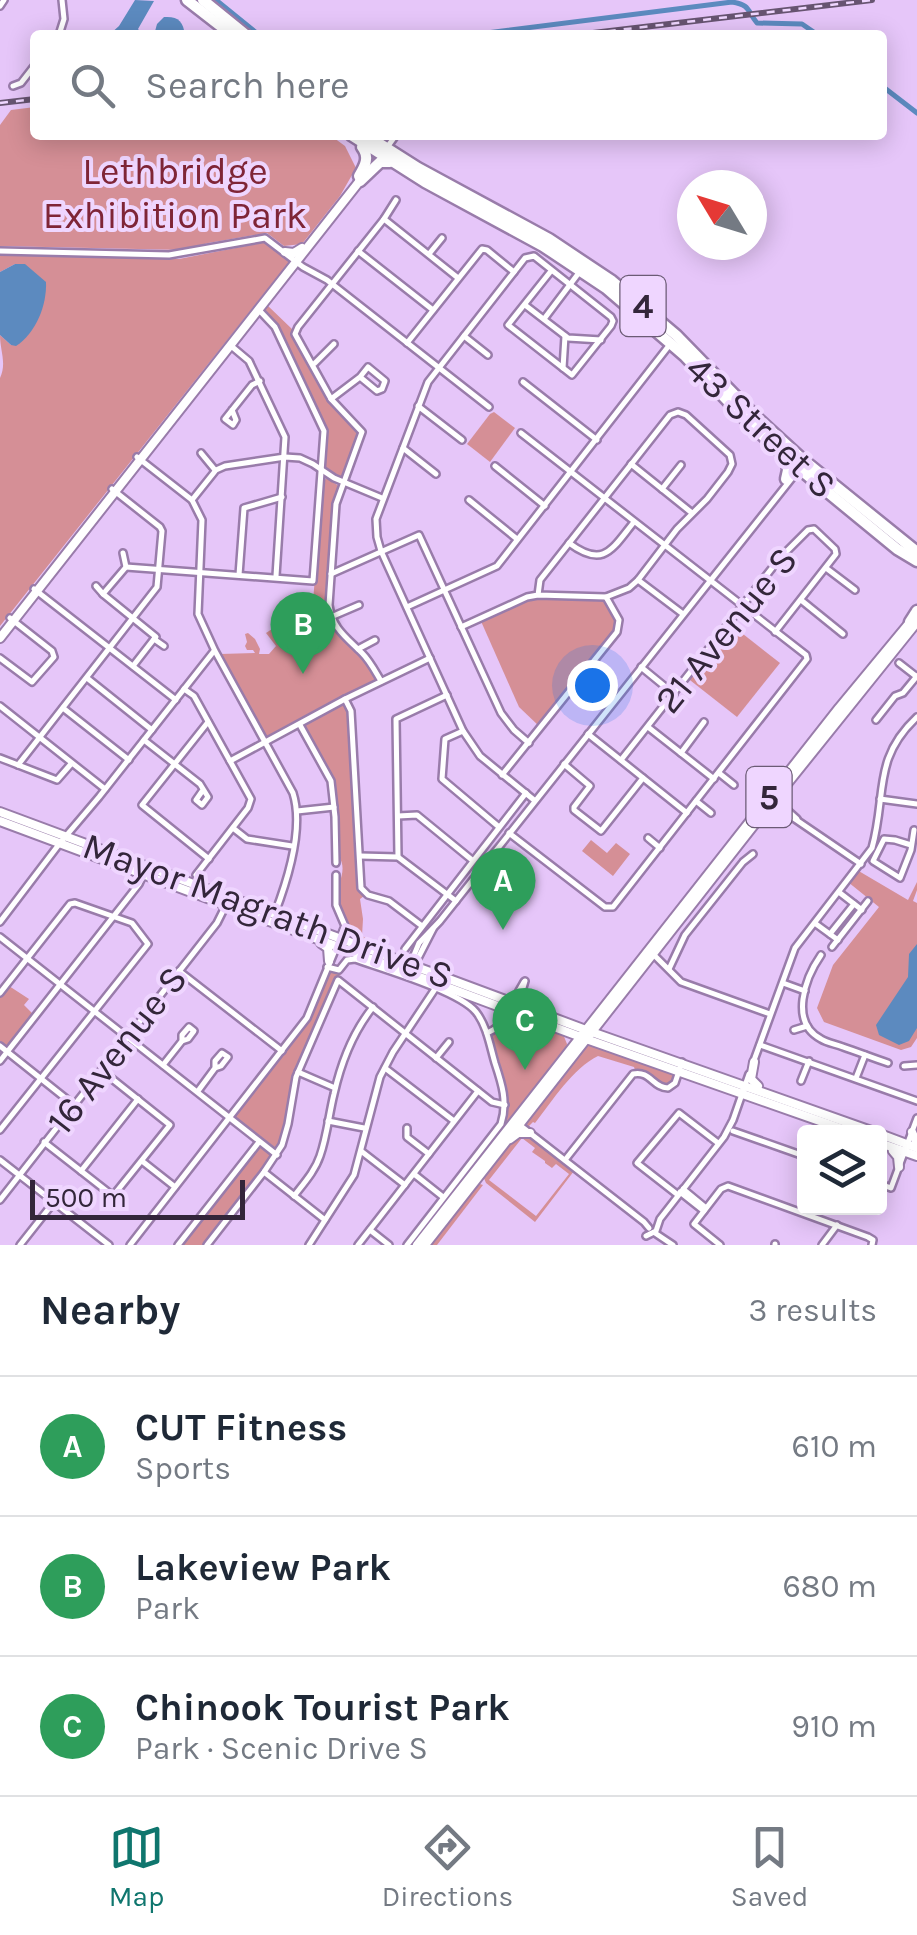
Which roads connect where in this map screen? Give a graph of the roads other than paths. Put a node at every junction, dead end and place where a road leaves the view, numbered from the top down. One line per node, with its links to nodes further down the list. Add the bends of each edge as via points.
1 (62, 0): 4 (street)
2 (187, 0): 5 (highway)
3 (203, 0): 6 (highway)
4 (60, 30)
5 (226, 30)
6 (240, 30)
7 (30, 71): 8 (street)
8 (14, 86)
9 (355, 140): 15 (highway, via 366,154)
10 (361, 140): 13 (highway, 43 Street S / 4)
11 (371, 140): 13 (highway, 43 Street S / 4)
12 (390, 140): 13 (street)
13 (381, 150): 14 (highway, 43 Street S / 4); 15 (main road); 39 (highway, 43 Street S / 4, via 549,239 612,281)
14 (391, 162): 15 (highway, via 380,162); 26 (highway, 43 Street S / 4)
15 (359, 179): 19 (main road); 24 (main road)
16 (396, 200): 17 (street)
17 (384, 219): 21 (street); 23 (street)
18 (442, 238): 23 (street)
19 (302, 248): 22 (main road); 24 (main road)
20 (0, 251): 22 (street, via 169,255 262,237)
21 (358, 251): 29 (street); 33 (street)
22 (284, 252): 24 (street)
23 (429, 254): 28 (street)
24 (295, 260): 29 (street); 32 (main road)
25 (552, 270): 27 (street, via 531,256); 30 (street); 31 (street)
26 (581, 270): 30 (street); 35 (highway, 43 Street S / 4)
27 (514, 272): 28 (street, via 482,248); 36 (street)
28 (458, 278): 33 (street)
29 (332, 284): 40 (street); 46 (street, via 296,330)
30 (570, 285): 34 (street); 38 (street, via 611,317)
31 (525, 304): 34 (street); 48 (street, via 508,325)
32 (257, 308): 41 (main road); 68 (street, via 274,325 322,426)
33 (433, 310): 40 (street)
34 (544, 320): 37 (street)
35 (656, 328): 39 (highway, 43 Street S / 4); 44 (highway)
36 (464, 336): 43 (street); 47 (street)
37 (565, 336): 38 (street); 48 (street)
38 (600, 340): 48 (street, via 572,375)
39 (675, 341): 44 (street); 45 (highway, 43 Street S / 4); 67 (highway, 43 Street S / 4)
40 (407, 343): 47 (street)
41 (229, 344): 50 (street, via 250,361); 63 (main road)
42 (334, 344): 46 (street)
43 (488, 355)
44 (663, 356): 45 (highway); 58 (street)
45 (686, 356): 61 (highway, 43 Street S / 4)
46 (314, 364): 52 (street)
47 (438, 368): 53 (street); 54 (street)
48 (563, 368)
49 (360, 378): 49 (street, via 370,367 385,381 377,391); 52 (street)
50 (260, 381): 55 (street); 62 (street, via 285,436)
51 (523, 382): 58 (street)
52 (331, 399): 73 (street, via 362,432)
53 (418, 406): 57 (street); 59 (street)
54 (489, 407)
55 (232, 410)
56 (522, 432): 70 (street)
57 (462, 440)
58 (597, 440): 70 (street)
59 (402, 448): 71 (street); 77 (street)
60 (201, 453): 69 (street)
61 (782, 454): 67 (highway, 43 Street S / 4); 72 (highway)
62 (285, 457): 68 (street); 69 (street); 76 (street)
63 (139, 458): 74 (main road); 79 (street)
64 (630, 464): 75 (street); 78 (street); 82 (street, via 670,415 686,416 732,460)
65 (682, 465): 75 (street)
66 (495, 466): 81 (street)
67 (802, 466): 72 (highway); 84 (highway, 43 Street S / 4)
68 (322, 469): 73 (street); 98 (street, via 313,581)
69 (216, 470): 79 (street)
70 (572, 472): 78 (street); 81 (street)
71 (436, 474)
72 (787, 480): 100 (street)
73 (344, 482): 77 (street); 96 (street)
74 (114, 490): 94 (street, via 160,527); 102 (main road)
75 (662, 490): 82 (street)
76 (282, 496): 97 (street, via 244,508); 98 (street)
77 (382, 498): 89 (street, via 376,518)
78 (604, 498): 83 (street); 86 (street)
79 (192, 500): 95 (street, via 202,520)
80 (469, 500): 85 (street)
81 (545, 506): 85 (street)
82 (692, 513): 87 (street)
83 (634, 522): 86 (street, via 604,555 581,552); 87 (street)
84 (879, 525): 88 (highway); 91 (highway, 43 Street S / 4)
85 (518, 539): 103 (street, via 497,566)
86 (569, 542): 106 (street, via 540,580)
87 (664, 546): 99 (street); 100 (street)
88 (917, 549)
89 (381, 551): 96 (street); 103 (street, via 419,535); 110 (street)
90 (123, 553): 92 (street)
91 (917, 564)
92 (126, 566): 94 (street); 105 (street)
93 (826, 568): 104 (street); 108 (street); 111 (street, 21 Avenue S, via 836,552 811,528)
94 (159, 570): 95 (street); 115 (street, via 157,587)
95 (200, 573): 97 (street); 126 (street, via 198,614)
96 (330, 574): 113 (street)
97 (239, 575): 98 (street)
98 (276, 578)
99 (638, 580): 107 (street); 112 (street)
100 (710, 580): 111 (street); 112 (street)
101 (96, 586): 105 (street)
102 (36, 590): 116 (main road); 124 (street)
103 (445, 590): 110 (street); 117 (street)
104 (854, 590)
105 (103, 594): 115 (street)
106 (538, 595): 107 (street); 117 (street)
107 (606, 596): 134 (street, via 618,628)
108 (801, 600): 118 (street); 119 (street)
109 (359, 605): 113 (street)
110 (407, 607): 128 (street)
111 (742, 607): 118 (street); 138 (street, 21 Avenue S)
112 (683, 614): 131 (street)
113 (331, 617): 125 (street)
114 (915, 617): 173 (main road, 5)
115 (133, 618): 121 (street); 124 (street)
116 (12, 619): 120 (main road); 127 (street, via 54,658 32,682)
117 (462, 626): 156 (street, via 500,713)
118 (775, 632): 167 (street, via 807,659)
119 (844, 634)
120 (0, 635)
121 (154, 639): 123 (street); 130 (street)
122 (375, 640): 125 (street)
123 (164, 646)
124 (110, 648): 130 (street); 133 (street)
125 (358, 648): 135 (street)
126 (214, 651): 136 (street); 155 (street)
127 (0, 658)
128 (430, 658): 135 (street); 137 (street)
129 (899, 663): 132 (street)
130 (133, 666): 140 (street)
131 (641, 667): 138 (street); 141 (street)
132 (917, 677): 145 (street)
133 (86, 678): 142 (street); 150 (street)
134 (581, 678): 141 (street); 156 (street)
135 (381, 681): 139 (street)
136 (184, 688): 140 (street); 146 (street)
137 (447, 694): 151 (street); 184 (street, via 396,719)
138 (674, 694): 149 (street, 21 Avenue S)
139 (344, 698): 148 (street); 199 (street, via 351,711)
140 (176, 700): 150 (street)
141 (612, 703): 152 (street)
142 (62, 708): 153 (street); 159 (street)
143 (1, 709): 153 (street)
144 (917, 716): 174 (street, via 888,756)
145 (876, 720)
146 (208, 722): 161 (street); 163 (street)
147 (704, 722): 157 (street)
148 (299, 724): 155 (street); 178 (street, via 331,781)
149 (648, 726): 157 (street); 160 (street, 21 Avenue S)
150 (152, 730): 154 (street)
151 (463, 731): 166 (street); 188 (street, via 445,740 442,779)
152 (588, 734): 160 (street); 164 (street)
153 (40, 738): 162 (street); 165 (street)
154 (144, 740): 159 (street); 163 (street)
155 (265, 742): 161 (street); 179 (street)
156 (529, 743): 166 (street)
157 (681, 752): 167 (street)
158 (0, 758): 165 (street)
159 (128, 760): 170 (street)
160 (621, 760): 168 (street)
161 (230, 762): 189 (street, via 251,799)
162 (71, 763): 165 (street, via 57,780); 170 (street)
163 (175, 764): 171 (street); 201 (street, via 142,806)
164 (564, 764): 168 (street, via 590,786 574,810 601,831); 175 (street)
165 (18, 765)
166 (502, 774): 172 (street)
167 (716, 776): 169 (street); 176 (street)
168 (643, 778): 181 (street)
169 (734, 784)
170 (105, 790): 193 (street)
171 (203, 790)
172 (526, 793): 175 (street); 188 (street)
173 (771, 799): 183 (street); 185 (street); 187 (main road, 5); 229 (main road, 5)
174 (880, 799): 177 (street); 197 (street)
175 (534, 800): 191 (street)
176 (696, 801): 181 (street); 182 (street)
177 (917, 804)
178 (334, 807): 179 (street); 203 (street)
179 (297, 811): 195 (street)
180 (0, 812): 193 (main road, Mayor Magrath Drive S)
181 (688, 812): 196 (street)
182 (712, 813)
183 (786, 814): 185 (street); 187 (main road, via 774,810)
184 (398, 816): 200 (street); 202 (street, via 417,815)
185 (797, 820): 204 (street)
186 (4, 823): 193 (main road, Mayor Magrath Drive S)
187 (756, 823): 229 (main road, 5)
188 (500, 826): 202 (street)
189 (233, 828): 195 (street, via 247,839); 201 (street)
190 (914, 830): 194 (street)
191 (509, 832): 196 (street, via 611,909); 212 (street)
192 (648, 838): 196 (street)
193 (64, 840): 205 (main road, Mayor Magrath Drive S); 219 (street)
194 (910, 845): 197 (street, via 887,838); 207 (street)
195 (292, 846): 218 (street)
196 (660, 848)
197 (875, 849): 204 (street); 207 (street, via 873,862)
198 (753, 854): 234 (street, via 685,935)
199 (360, 856): 200 (street); 221 (street, via 362,890)
200 (398, 857): 211 (street)
201 (208, 859): 209 (street)
202 (472, 860): 211 (street)
203 (336, 864)
204 (861, 864): 210 (street)
205 (146, 870): 209 (main road, Mayor Magrath Drive S); 209 (main road, Mayor Magrath Drive S); 217 (street)
206 (336, 875): 226 (street, via 336,905 345,926)
207 (900, 878): 208 (street)
208 (911, 884)
209 (197, 885): 213 (main road, Mayor Magrath Drive S)
210 (840, 892): 215 (street); 220 (street)
211 (447, 894): 212 (street); 221 (street)
212 (456, 900): 233 (street)
213 (228, 901): 218 (main road, Mayor Magrath Drive S); 218 (main road, Mayor Magrath Drive S); 235 (street, 16 Avenue S)
214 (868, 901): 216 (street)
215 (854, 904): 216 (street); 222 (street)
216 (862, 910): 225 (street)
217 (114, 916): 231 (street, via 70,904); 238 (street); 245 (street, via 132,923 148,944)
218 (273, 918): 224 (main road, Mayor Magrath Drive S); 226 (main road, Mayor Magrath Drive S)
219 (0, 922)
220 (816, 923): 222 (street); 237 (street, via 795,948)
221 (422, 926): 228 (street)
222 (830, 934): 225 (street)
223 (0, 937): 231 (street)
224 (313, 937): 226 (main road, Mayor Magrath Drive S); 232 (main road, via 328,948)
225 (838, 940): 227 (street)
226 (337, 941): 232 (street); 233 (main road, Mayor Magrath Drive S); 233 (main road, Mayor Magrath Drive S)
227 (832, 947)
228 (405, 949)
229 (651, 952): 234 (street); 236 (main road, 5); 243 (main road, 5)
230 (821, 955): 240 (street)
231 (27, 959): 238 (street); 241 (street)
232 (328, 964): 239 (street, Mayor Magrath Drive S, via 339,970 355,959); 259 (street, via 308,1018)
233 (410, 968): 242 (main road, Mayor Magrath Drive S)
234 (669, 970): 246 (street, via 682,982)
235 (179, 971): 253 (street, 16 Avenue S); 259 (street)
236 (630, 973): 247 (main road, via 584,1021); 252 (main road, 5)
237 (783, 983): 240 (street); 246 (street)
238 (60, 985): 245 (street); 260 (street)
239 (435, 989): 250 (street, Mayor Magrath Drive S, via 469,1004); 251 (street)
240 (805, 991): 248 (street)
241 (0, 993)
242 (511, 1006): 247 (main road, Mayor Magrath Drive S); 250 (street)
243 (612, 1006): 252 (main road, 5); 258 (main road, via 606,1028)
244 (372, 1008): 251 (street); 276 (street, via 338,980); 282 (street, via 353,1037)
245 (94, 1011): 253 (street); 278 (street)
246 (770, 1014): 256 (street)
247 (534, 1016): 252 (main road, Mayor Magrath Drive S); 267 (main road, via 566,1036 569,1046)
248 (807, 1026): 249 (street); 262 (street, via 820,1040)
249 (794, 1030)
250 (487, 1033): 291 (street, Mayor Magrath Drive S)
251 (406, 1034): 263 (street); 274 (street)
252 (586, 1034): 258 (main road, Mayor Magrath Drive S); 261 (main road); 267 (main road); 279 (main road)
253 (127, 1038): 269 (street); 275 (street, 16 Avenue S)
254 (182, 1041): 269 (street)
255 (448, 1042): 263 (street)
256 (760, 1045): 265 (street); 266 (street)
257 (0, 1046): 260 (street)
258 (626, 1048): 261 (main road, Mayor Magrath Drive S); 271 (main road, Mayor Magrath Drive S); 279 (main road, via 590,1044)
259 (282, 1051): 292 (street)
260 (8, 1052): 264 (street); 278 (street)
261 (655, 1053): 271 (main road, Mayor Magrath Drive S)
262 (865, 1056): 268 (street); 280 (street)
263 (436, 1058): 283 (street)
264 (0, 1061)
265 (808, 1061): 280 (street); 281 (street)
266 (754, 1062): 285 (street); 286 (main road, via 752,1081)
267 (560, 1063): 296 (main road)
268 (888, 1064)
269 (163, 1065): 284 (street)
270 (917, 1065): 272 (street)
271 (680, 1066): 277 (main road); 318 (street, via 665,1088 633,1074)
272 (904, 1066)
273 (215, 1068): 284 (street)
274 (385, 1068): 295 (street); 299 (street)
275 (101, 1070): 287 (street); 290 (street, 16 Avenue S)
276 (298, 1072): 282 (street); 315 (street)
277 (704, 1075): 285 (main road); 285 (main road)
278 (42, 1078): 290 (street); 302 (street)
279 (556, 1078): 296 (main road)
280 (856, 1078): 289 (street)
281 (801, 1081)
282 (335, 1088): 294 (street)
283 (478, 1091): 291 (street); 295 (street)
284 (197, 1092): 292 (street)
285 (741, 1094): 286 (main road); 288 (main road); 297 (main road); 301 (street)
286 (770, 1094): 288 (main road)
287 (138, 1099): 317 (street, via 170,1124); 320 (street)
288 (788, 1100): 298 (main road)
289 (917, 1101)
290 (74, 1104): 305 (street, 16 Avenue S)
291 (505, 1105): 329 (street, via 496,1131)
292 (230, 1118): 306 (street); 325 (street)
293 (917, 1118): 303 (street)
294 (328, 1121): 299 (street); 328 (street, via 321,1154)
295 (454, 1122): 314 (street)
296 (516, 1123): 304 (street); 309 (main road); 347 (main road)
297 (831, 1125)
298 (846, 1125)
299 (366, 1128): 312 (street)
300 (407, 1128): 314 (street, via 407,1137)
301 (731, 1129): 308 (street); 313 (street)
302 (0, 1130)
303 (912, 1132): 311 (main road)
304 (530, 1133): 309 (main road); 318 (street)
305 (44, 1142): 320 (street); 323 (street, 16 Avenue S)
306 (259, 1142): 315 (street); 341 (street)
307 (887, 1142): 311 (main road)
308 (719, 1144): 327 (street); 327 (street, via 676,1114 637,1163)
309 (503, 1145): 347 (main road)
310 (887, 1146): 319 (main road)
311 (913, 1150): 319 (street)
312 (362, 1151): 324 (street); 333 (street)
313 (797, 1153)
314 (429, 1154): 322 (street)
315 (277, 1155): 321 (street)
316 (0, 1160): 323 (street)
317 (142, 1160): 320 (street, via 113,1196); 325 (street)
318 (565, 1160): 335 (street)
319 (900, 1167): 326 (street)
320 (81, 1171)
321 (264, 1172): 328 (street); 342 (street)
322 (414, 1174): 324 (street); 329 (street)
323 (19, 1175): 330 (street, 16 Avenue S); 331 (street)
324 (405, 1186): 336 (street)
325 (175, 1187): 340 (street)
326 (887, 1187)
327 (681, 1192): 332 (street); 335 (street)
328 (294, 1196): 333 (street)
329 (444, 1198): 346 (street)
330 (0, 1200)
331 (54, 1202): 338 (street); 339 (street)
332 (705, 1209): 334 (street, via 728,1186); 350 (street, via 694,1224)
333 (326, 1220): 343 (street)
334 (837, 1225): 337 (street); 351 (street)
335 (652, 1229): 348 (street); 349 (street)
336 (370, 1230): 344 (street); 345 (street)
337 (873, 1242)
338 (20, 1245)
339 (109, 1245)
340 (130, 1245)
341 (178, 1245)
342 (206, 1245)
343 (308, 1245)
344 (358, 1245)
345 (389, 1245)
346 (407, 1245)
347 (423, 1245)
348 (639, 1245)
349 (673, 1245)
350 (720, 1245)
351 (822, 1245)

